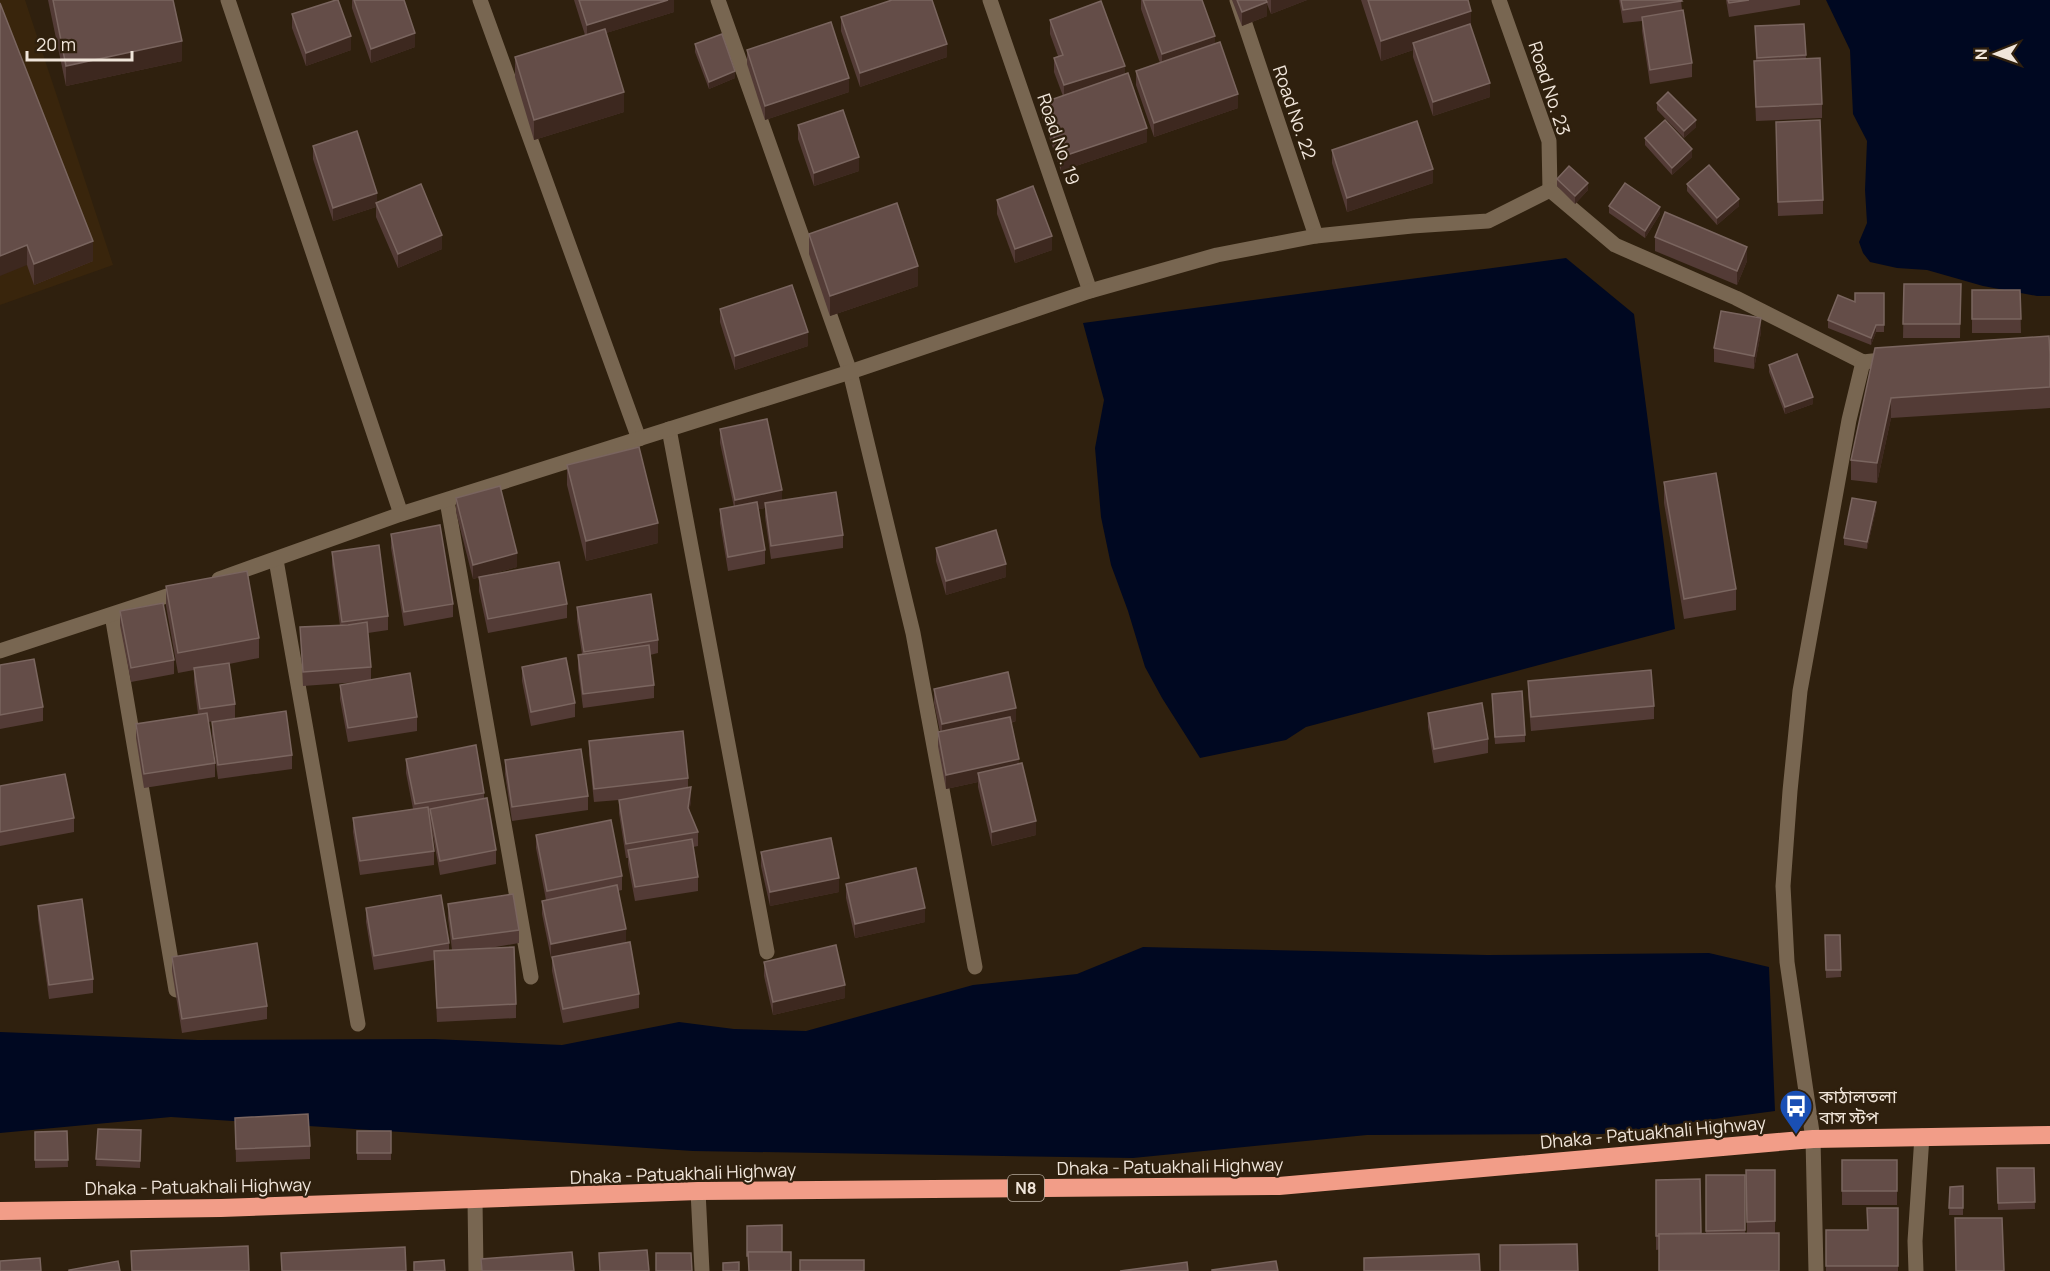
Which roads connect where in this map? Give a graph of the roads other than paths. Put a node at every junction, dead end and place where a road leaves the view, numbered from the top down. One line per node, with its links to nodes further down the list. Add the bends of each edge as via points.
1 (228, 0): 16 (street)
2 (480, 0): 14 (street)
3 (718, 0): 12 (street)
4 (990, 0): 9 (street, Road No. 19)
5 (1237, 0): 8 (street, Road No. 22)
6 (1499, 0): 7 (street, Road No. 23, via 1549,141)
7 (1550, 190): 8 (street, via 1488,221); 11 (street, via 1615,245 1736,298)
8 (1316, 236): 9 (street, via 1217,255)
9 (1090, 291): 12 (street)
10 (1910, 356): 11 (street)
11 (1863, 362): 27 (street, via 1800,692 1783,886 1787,962)
12 (850, 372): 13 (street); 21 (street, via 913,633)
13 (669, 429): 14 (street); 20 (street)
14 (639, 439): 15 (street)
15 (447, 501): 16 (street); 22 (street)
16 (401, 514): 17 (street)
17 (276, 560): 18 (street); 24 (street)
18 (112, 615): 19 (street); 23 (street)
19 (0, 651)
20 (767, 952)
21 (975, 967)
22 (531, 977)
23 (179, 1009)
24 (358, 1024)
25 (2050, 1134): 26 (highway, Dhaka - Patuakhali Highway / N8)
26 (1922, 1136): 27 (highway, Dhaka - Patuakhali Highway / N8); 34 (street)
27 (1813, 1139): 28 (highway, Dhaka - Patuakhali Highway / N8, via 1279,1186); 33 (street)
28 (698, 1191): 29 (highway, Dhaka - Patuakhali Highway / N8); 32 (street)
29 (475, 1200): 30 (highway, Dhaka - Patuakhali Highway / N8); 31 (street)
30 (0, 1211)
31 (476, 1271)
32 (702, 1271)
33 (1816, 1271)
34 (1916, 1271)

